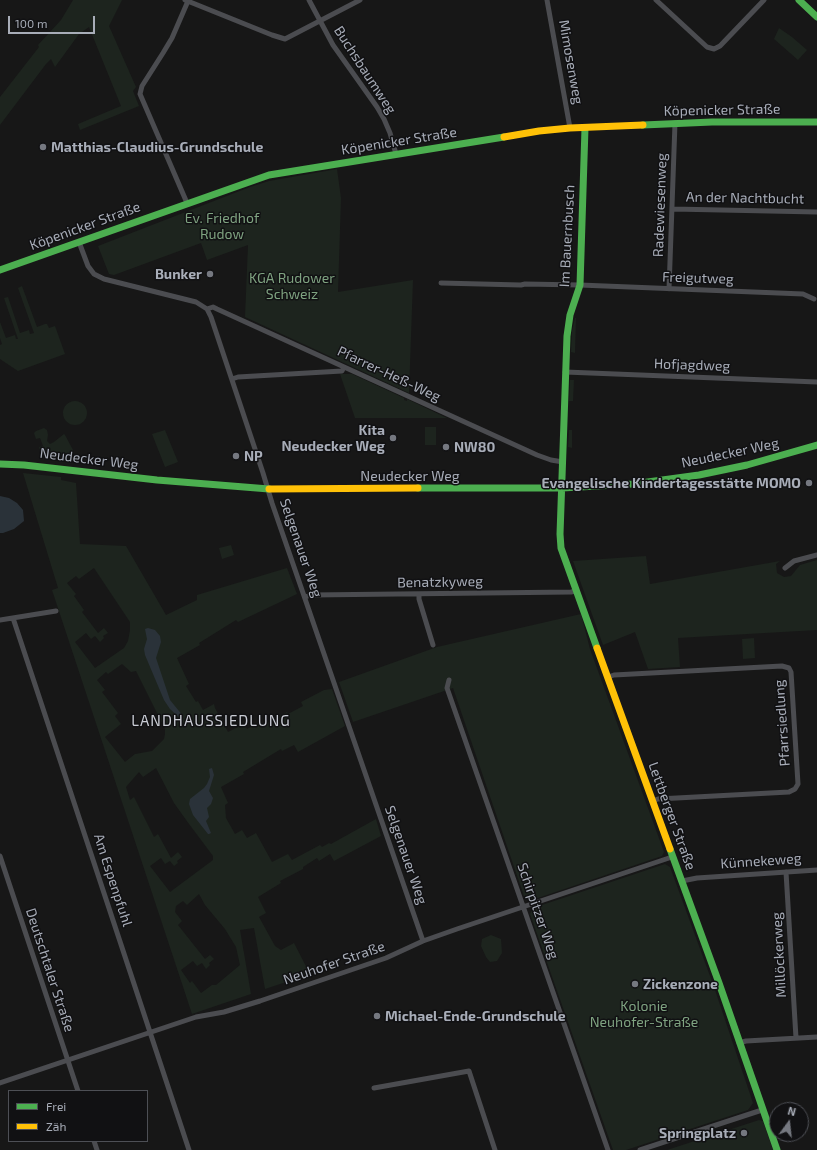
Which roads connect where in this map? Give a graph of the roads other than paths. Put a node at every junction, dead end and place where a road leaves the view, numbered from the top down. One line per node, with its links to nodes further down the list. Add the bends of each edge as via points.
1 (309, 0): 9 (street, Buchsbaumweg)
2 (360, 0): 9 (street)
3 (547, 0): 12 (street, Mimosenweg)
4 (656, 0): 5 (street, via 707,47 714,49 720,46)
5 (764, 0)
6 (799, 0): 8 (street)
7 (186, 1): 9 (street, via 281,38 289,38); 15 (street, via 169,43 142,86 140,94)
8 (817, 17)
9 (320, 21): 14 (street, Buchsbaumweg, via 337,52 384,119)
10 (817, 122): 11 (street, Köpenicker Straße)
11 (675, 123): 13 (street, Köpenicker Straße); 16 (street, Radewiesenweg)
12 (570, 128): 13 (street, Köpenicker Straße); 14 (street, Köpenicker Straße)
13 (586, 128): 21 (street, Im Bauernbusch)
14 (396, 154): 15 (street, Köpenicker Straße, via 269,175)
15 (187, 203): 18 (street, Köpenicker Straße)
16 (672, 208): 17 (street, An der Nachtbucht); 22 (street, Radewiesenweg)
17 (817, 212)
18 (79, 242): 19 (street, Köpenicker Straße); 24 (street, via 88,266 99,277 196,302)
19 (0, 270)
20 (441, 283): 21 (street, Freigutweg)
21 (580, 285): 22 (street, Freigutweg); 26 (street, Im Bauernbusch, via 568,326)
22 (669, 289): 23 (street, Freigutweg, via 803,294)
23 (814, 299)
24 (207, 309): 25 (street, Pfarrer-Heß-Weg, via 213,307); 27 (street, Selgenauer Weg)
25 (344, 367): 27 (street, via 342,371); 30 (street, Pfarrer-Heß-Weg, via 538,455)
26 (565, 372): 28 (street, Hofjagdweg); 30 (street, Im Bauernbusch)
27 (232, 379): 33 (street, Selgenauer Weg)
28 (817, 382)
29 (817, 445): 32 (street, Neudecker Weg, via 747,465 699,475 633,484)
30 (563, 462): 32 (street, Im Bauernbusch)
31 (0, 464): 33 (street, Neudecker Weg)
32 (562, 488): 33 (street, Neudecker Weg); 36 (street, Lettberger Straße, via 560,540)
33 (268, 489): 38 (street, Selgenauer Weg)
34 (817, 555): 35 (street, via 794,561)
35 (785, 568)
36 (576, 591): 37 (street, Benatzkyweg); 43 (street, Lettberger Straße)
37 (419, 595): 38 (street, Benatzkyweg); 42 (street)
38 (305, 597): 52 (street, Selgenauer Weg)
39 (56, 612): 40 (street)
40 (13, 618): 41 (street); 53 (street, Am Espenpfuhl)
41 (0, 620)
42 (433, 645)
43 (608, 677): 45 (street, Lettberger Straße); 45 (street, Pfarrsiedlung, via 782,666 791,672 798,784 795,789 789,792)
44 (448, 680): 51 (street, Schirpitzer Weg, via 447,688)
45 (652, 801): 47 (street, Lettberger Straße)
46 (0, 856): 57 (street, Deutschtaler Straße)
47 (672, 857): 50 (street, Lettberger Straße); 51 (street, Neuhofer Straße)
48 (817, 870): 49 (street, Künnekeweg)
49 (786, 872): 50 (street, Künnekeweg); 55 (street, Millöckerweg)
50 (682, 881): 56 (street, Lettberger Straße)
51 (524, 907): 52 (street, Neuhofer Straße); 64 (street, Schirpitzer Weg)
52 (424, 941): 53 (street, Neuhofer Straße, via 386,958 260,1001 196,1017)
53 (150, 1033): 57 (street, Neuhofer Straße); 62 (street, Am Espenpfuhl)
54 (817, 1036): 55 (street)
55 (796, 1038): 56 (street)
56 (739, 1043): 61 (street, Lettberger Straße)
57 (68, 1061): 58 (street, Neuhofer Straße); 60 (street, Deutschtaler Straße)
58 (0, 1082)
59 (374, 1088): 63 (street, via 469,1071)
60 (78, 1090)
61 (762, 1110): 65 (street); 66 (street, Lettberger Straße)
62 (189, 1150)
63 (495, 1150)
64 (608, 1150)
65 (640, 1150)
66 (776, 1150)

